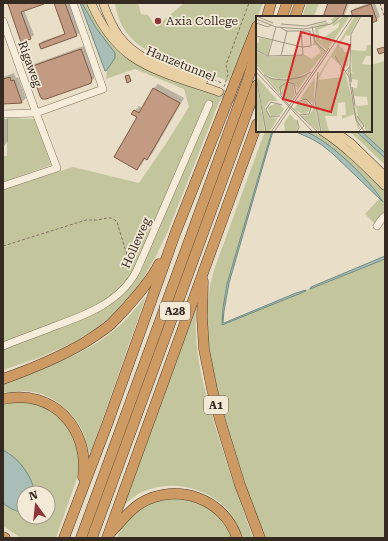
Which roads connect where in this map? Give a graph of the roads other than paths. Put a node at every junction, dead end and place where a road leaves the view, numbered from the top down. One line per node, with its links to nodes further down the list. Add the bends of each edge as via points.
1 (73, 3): 15 (street, via 104,89)
2 (91, 3): 3 (main road, Hanzetunnel, via 109,34 132,56 150,67 220,87 151,62 136,53 123,42 115,30)
3 (103, 3)
4 (271, 3): 7 (highway)
5 (287, 3): 8 (highway)
6 (300, 3): 9 (highway)
7 (267, 16)
8 (282, 16)
9 (295, 16)
10 (3, 21): 15 (street, Rigaweg)
11 (256, 29): 25 (highway, A28)
12 (256, 52): 33 (highway, A28)
13 (256, 88): 34 (highway, A28)
14 (209, 104): 27 (street, Holleweg, via 133,278 109,301 83,316)
15 (36, 113): 16 (street); 21 (street, Rigaweg, via 57,168)
16 (3, 114)
17 (256, 127): 26 (highway, A28)
18 (324, 132): 22 (main road)
19 (335, 132): 20 (main road, via 351,143)
20 (385, 176)
21 (3, 186)
22 (385, 186)
23 (385, 216): 24 (street, via 377,226)
24 (385, 222)
25 (175, 234): 28 (highway, A28, via 153,276 110,324 73,349); 30 (highway, A28)
26 (205, 267): 31 (highway, A28); 36 (highway, A1, via 202,325 212,389 240,485)
27 (3, 346)
28 (3, 379)
29 (3, 399): 30 (highway, via 21,397 44,401 71,422 82,445 85,466)
30 (76, 506): 32 (highway, A28)
31 (107, 537): 35 (highway, A28, via 130,511 147,499 178,493 198,497 213,505 227,518)
32 (64, 538)
33 (81, 538)
34 (92, 538)
35 (237, 538)
36 (260, 538)

